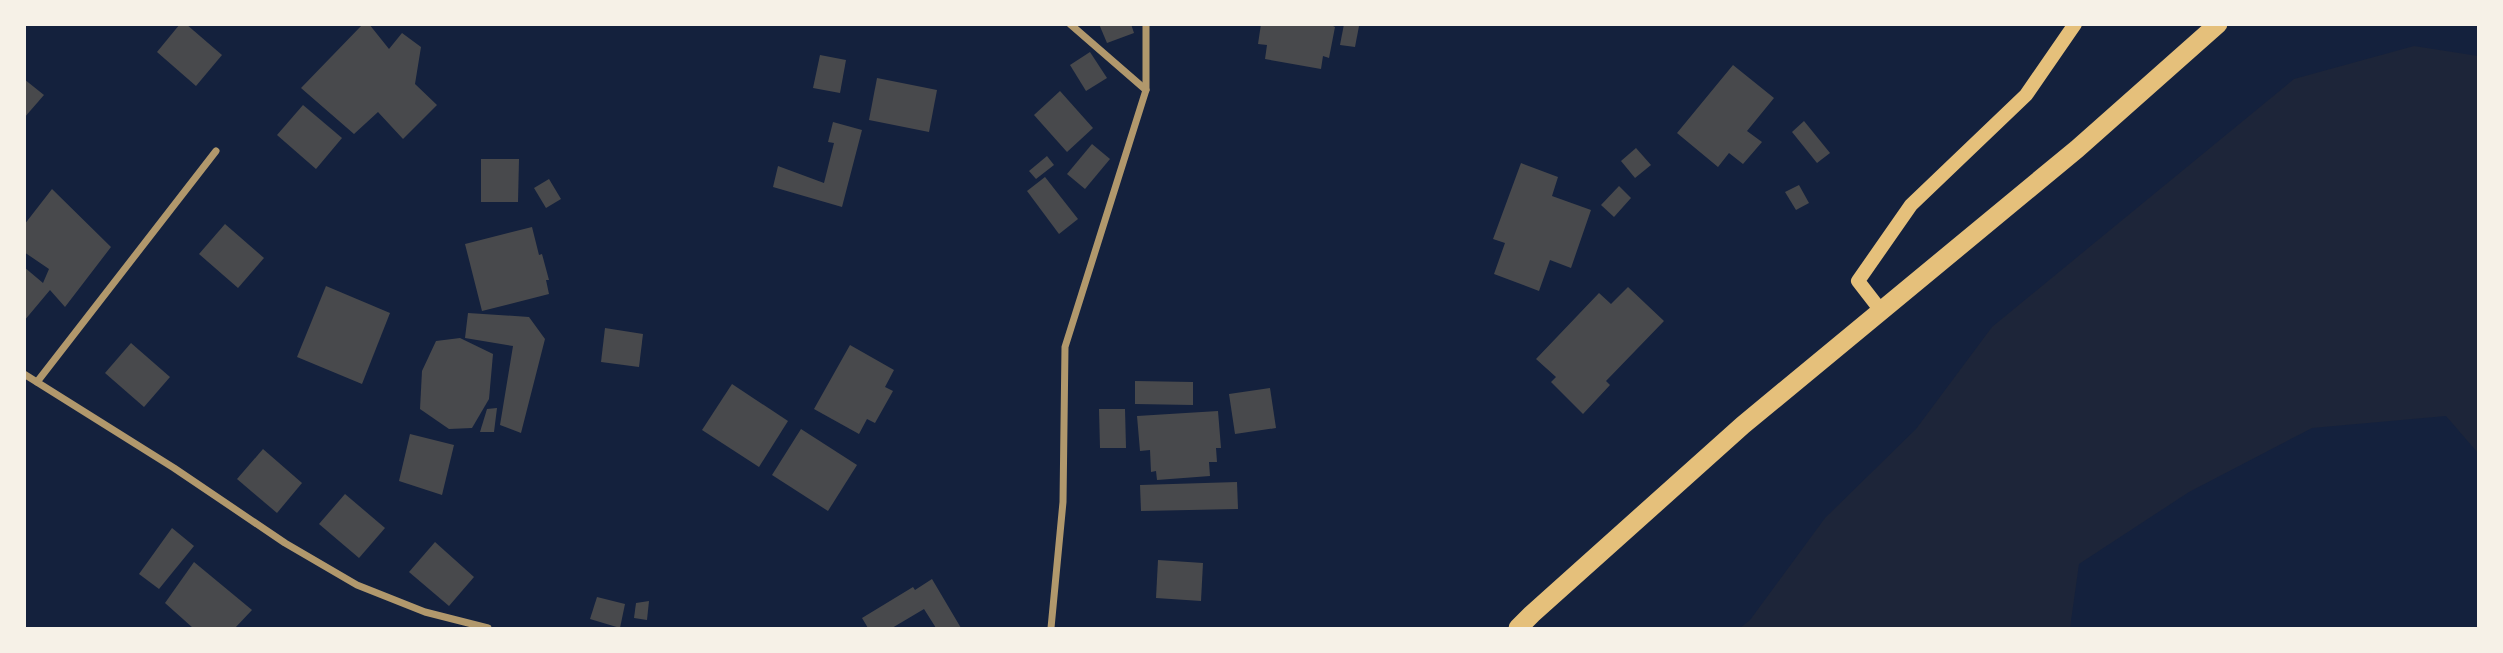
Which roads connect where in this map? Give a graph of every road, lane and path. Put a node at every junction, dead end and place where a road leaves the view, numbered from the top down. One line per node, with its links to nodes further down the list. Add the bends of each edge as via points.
1 (1070, 24): 5 (street)
2 (1146, 24): 5 (street)
3 (2075, 24): 7 (main road, via 2026,95 1911,205 1858,281)
4 (2218, 24): 7 (highway)
5 (1146, 90): 11 (street, via 1066,347 1063,502)
6 (216, 151): 9 (street)
7 (1882, 312): 12 (highway, via 1743,425)
8 (24, 374): 9 (street)
9 (37, 382): 10 (street, via 358,585 425,612)
10 (488, 628)
11 (1051, 628)
12 (1518, 628)

